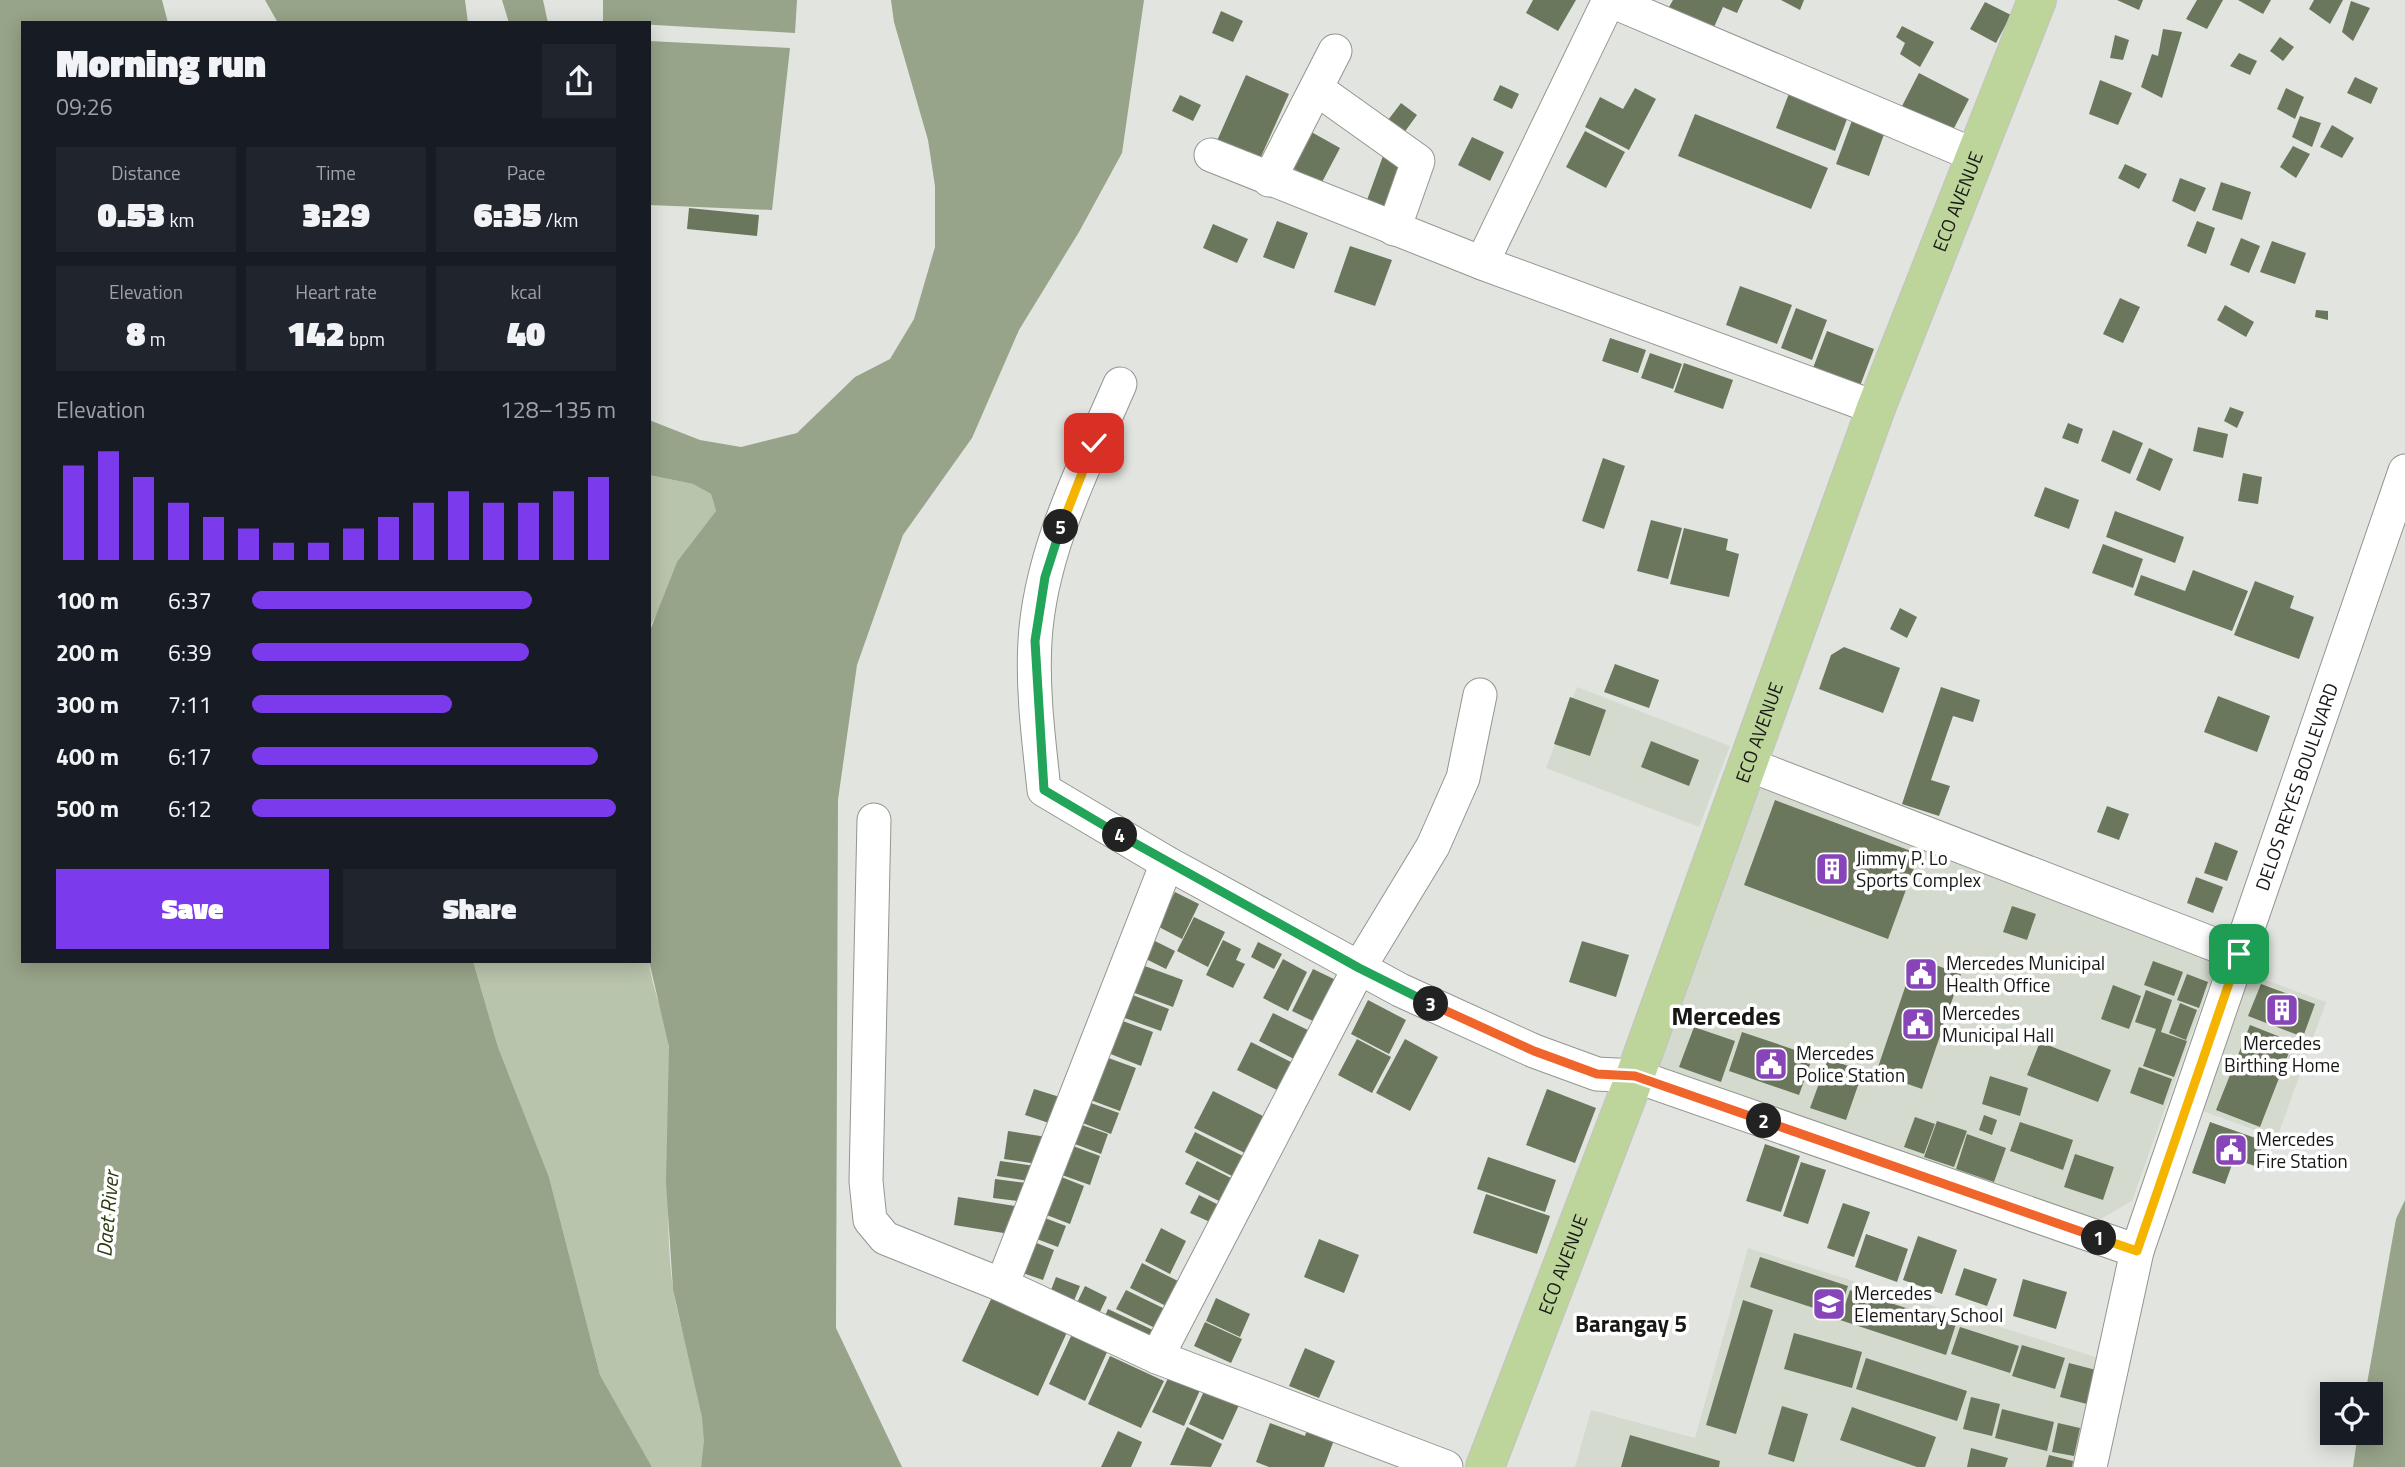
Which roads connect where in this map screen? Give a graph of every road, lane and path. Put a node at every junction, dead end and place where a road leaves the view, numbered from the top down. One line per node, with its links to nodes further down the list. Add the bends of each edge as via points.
1 (1609, 0): 6 (street); 9 (street)
2 (2037, 0): 6 (main road, ECO AVENUE)
3 (1335, 51): 4 (street)
4 (1317, 89): 7 (street); 8 (street, via 1418,161)
5 (1211, 155): 7 (street)
6 (1975, 155): 11 (main road, ECO AVENUE)
7 (1269, 180): 8 (street)
8 (1394, 229): 9 (street)
9 (1482, 263): 11 (street)
10 (1119, 384): 16 (street, via 1069,503 1045,577 1035,641 1040,751 1044,790)
11 (1876, 408): 14 (main road, ECO AVENUE)
12 (2405, 471): 17 (street, DELOS REYES BOULEVARD)
13 (1480, 695): 18 (street, via 1463,778 1433,846)
14 (1747, 764): 17 (street); 19 (main road, ECO AVENUE)
15 (874, 820): 21 (street, via 866,1181 870,1220 885,1238)
16 (1167, 863): 18 (street); 21 (street)
17 (2239, 954): 20 (street, DELOS REYES BOULEVARD)
18 (1359, 968): 19 (street, via 1534,1051 1597,1074); 22 (street)
19 (1635, 1076): 20 (street); 24 (main road, ECO AVENUE)
20 (2137, 1251): 25 (street, DELOS REYES BOULEVARD)
21 (1002, 1285): 22 (street)
22 (1157, 1357): 23 (street)
23 (1446, 1467)
24 (1485, 1467)
25 (2090, 1467)

